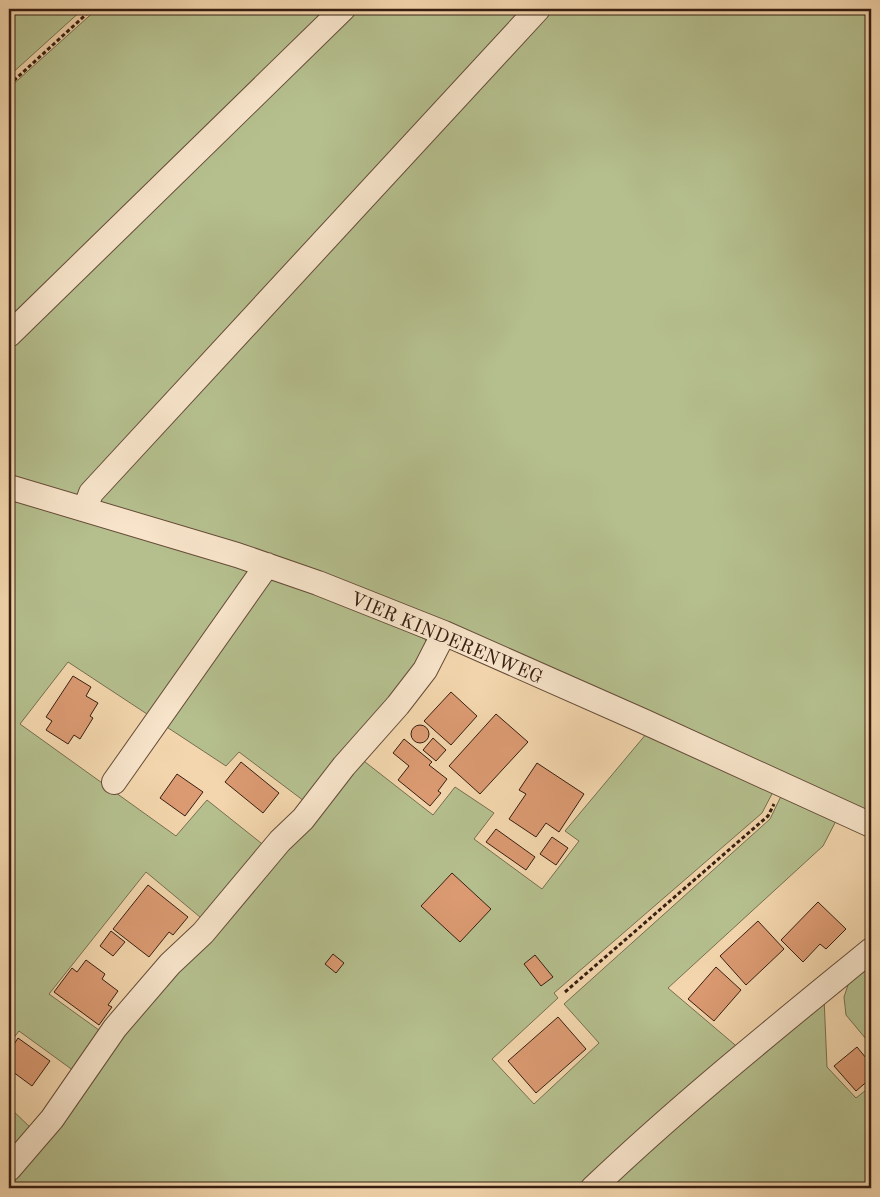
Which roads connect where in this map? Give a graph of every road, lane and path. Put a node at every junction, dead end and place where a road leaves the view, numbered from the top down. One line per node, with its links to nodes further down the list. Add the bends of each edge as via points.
1 (92, 9): 4 (path)
2 (343, 9): 5 (street)
3 (538, 9): 7 (street, via 91,493)
4 (9, 85)
5 (9, 335)
6 (9, 487): 7 (street, VIER KINDERENWEG)
7 (85, 509): 8 (street, VIER KINDERENWEG)
8 (267, 565): 9 (street, VIER KINDERENWEG); 10 (street)
9 (444, 634): 11 (street, VIER KINDERENWEG); 15 (street, via 425,670 398,705 303,819 115,1028 52,1119)
10 (114, 782)
11 (783, 785): 12 (street, VIER KINDERENWEG); 14 (path, via 768,816)
12 (871, 825)
13 (871, 950): 16 (street, via 742,1056)
14 (565, 992)
15 (9, 1169)
16 (593, 1188)

